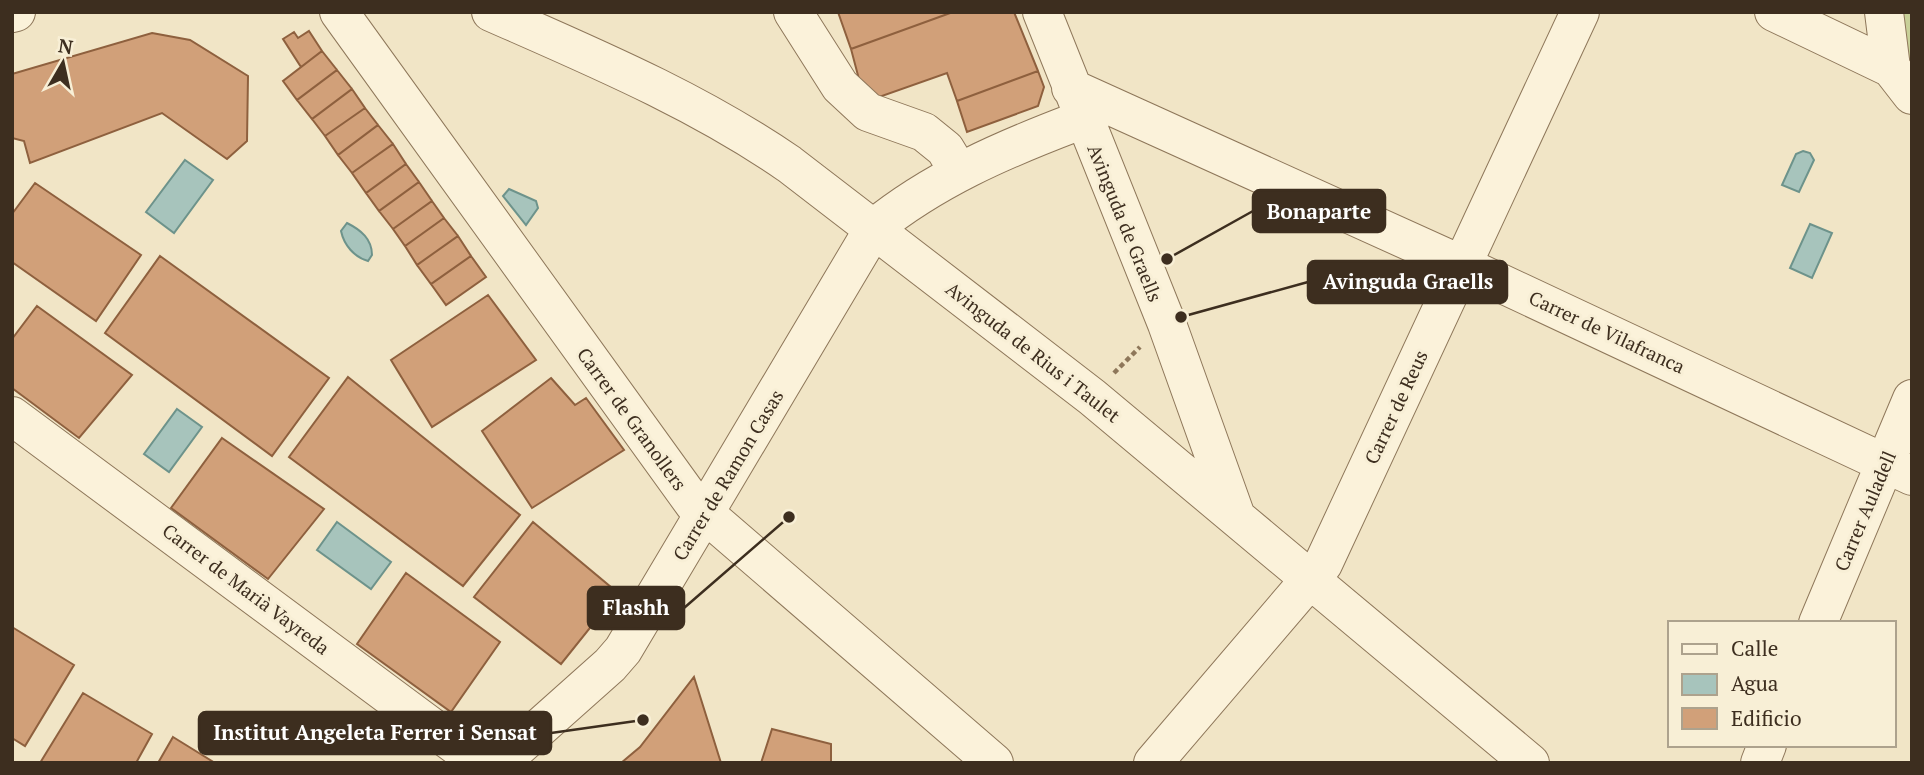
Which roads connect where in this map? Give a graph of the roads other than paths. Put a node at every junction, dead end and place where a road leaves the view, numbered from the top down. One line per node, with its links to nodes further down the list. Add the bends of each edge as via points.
1 (339, 12): 16 (street, Carrer de Granollers, via 694,504)
2 (491, 12): 11 (street, Avinguda de Rius i Taulet, via 739,130)
3 (793, 12): 10 (street, via 841,86 868,112 924,132 945,149)
4 (1042, 12): 9 (street, Avinguda de Graells)
5 (1580, 12): 12 (street, Carrer de Reus)
6 (1774, 12): 8 (street)
7 (1884, 12): 8 (street)
8 (1901, 82)
9 (1076, 102): 10 (street, via 1073,124); 12 (street, Carrer de Vilafranca); 17 (street, Avinguda de Graells, via 1167,324)
10 (958, 172): 11 (street)
11 (874, 228): 16 (street, Carrer de Ramon Casas); 17 (street, Avinguda de Rius i Taulet, via 1093,397)
12 (1462, 265): 15 (street, Carrer de Vilafranca); 18 (street, Carrer de Reus, via 1323,564)
13 (1912, 399): 15 (street, Carrer Auladell)
14 (12, 416): 20 (street, Carrer de Marià Vayreda)
15 (1898, 469): 19 (street, Carrer Auladell)
16 (706, 514): 21 (street, Carrer de Ramon Casas, via 616,658); 22 (street, Carrer de Granollers)
17 (1235, 514): 18 (street, Avinguda de Rius i Taulet)
18 (1311, 579): 23 (street, Carrer de Reus); 24 (street, Avinguda de Rius i Taulet)
19 (1819, 621)
20 (480, 763)
21 (500, 763)
22 (994, 763)
23 (1153, 763)
24 (1530, 763)

